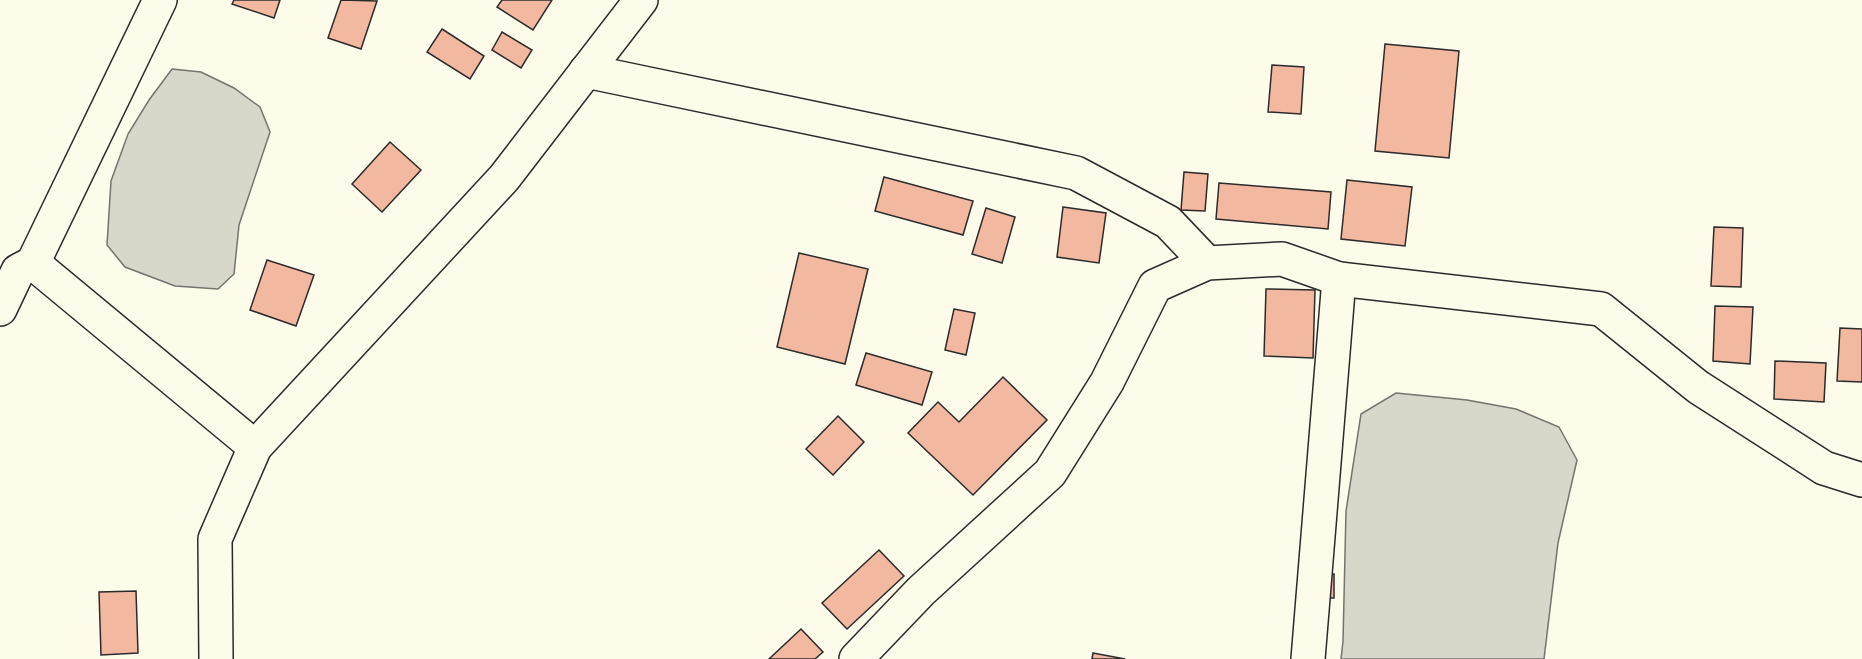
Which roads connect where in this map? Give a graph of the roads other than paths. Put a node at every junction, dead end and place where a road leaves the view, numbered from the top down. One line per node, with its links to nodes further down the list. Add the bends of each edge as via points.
1 (160, 0): 5 (street)
2 (640, 0): 3 (street)
3 (586, 70): 4 (street, via 1076,173 1168,222); 8 (street, via 504,178)
4 (1207, 262): 6 (street, via 1282,259); 11 (street, via 1155,286 1107,382 1050,473 921,591)
5 (17, 266): 7 (street); 8 (street)
6 (1339, 279): 9 (street, via 1601,309 1698,387 1824,468); 12 (street)
7 (0, 309)
8 (255, 447): 10 (street, via 214,539)
9 (1862, 480)
10 (216, 659)
11 (856, 659)
12 (1308, 659)

